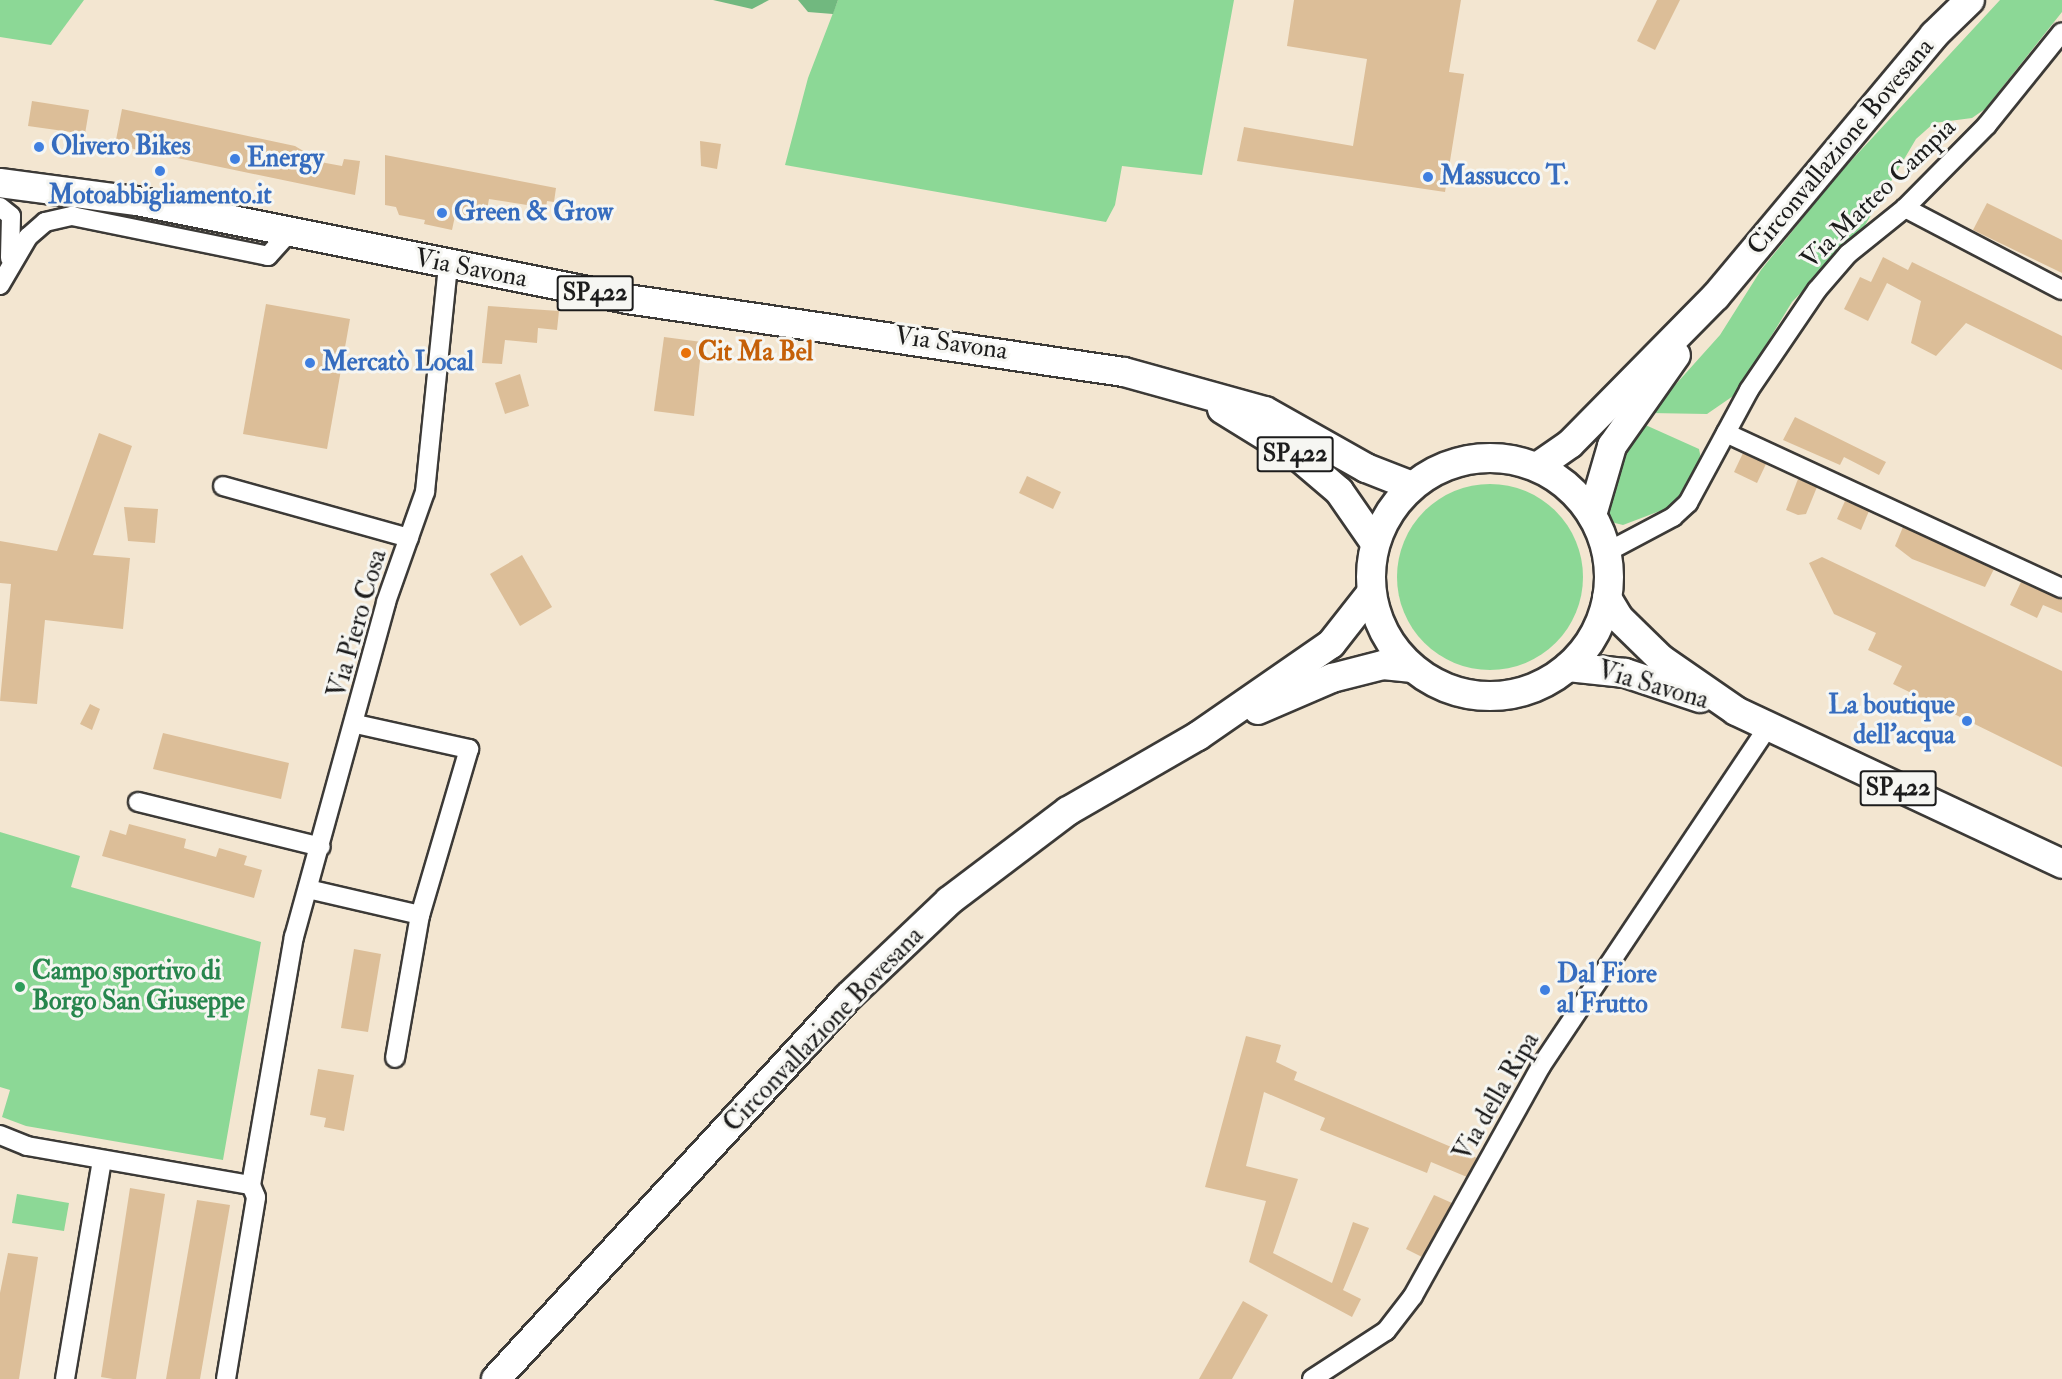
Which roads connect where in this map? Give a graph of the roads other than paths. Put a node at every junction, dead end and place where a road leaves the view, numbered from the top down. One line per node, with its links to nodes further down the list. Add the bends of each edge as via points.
1 (1970, 0): 10 (main road, Circonvallazione Bovesana, via 1934,35)
2 (2060, 38): 5 (street, Via Matteo Campia, via 1988,125)
3 (0, 183): 6 (main road, Via Savona / SP422, via 137,201)
4 (0, 207): 8 (street, via 12,216 14,235)
5 (1905, 208): 9 (street); 12 (street, Via Matteo Campia, via 1848,254 1793,321)
6 (289, 233): 7 (main road, Via Savona / SP422); 8 (street, via 268,256 72,216 45,222)
7 (448, 265): 11 (main road, Via Savona / SP422, via 627,299 1070,361); 17 (street, Via Piero Cosa, via 433,444)
8 (4, 277)
9 (2062, 290)
10 (1646, 380): 13 (main road, Circonvallazione Bovesana); 16 (main road, Circonvallazione Bovesana, via 1612,446)
11 (1192, 390): 15 (main road, Via Savona / SP422, via 1265,411 1366,468); 18 (main road, Via Savona / SP422, via 1298,456 1339,491)
12 (1726, 433): 19 (street, Via Matteo Campia, via 1688,503 1673,517); 20 (street)
13 (1538, 467): 15 (main road, via 1506,458 1472,459 1440,468); 16 (main road, via 1569,487)
14 (223, 486): 17 (street, Via Piero Cosa)
15 (1412, 486): 18 (main road, via 1396,502)
16 (1592, 515): 19 (main road)
17 (409, 538): 26 (street, Via Piero Cosa, via 386,602)
18 (1375, 543): 21 (main road)
19 (1607, 552): 22 (main road)
20 (2062, 588)
21 (1371, 593): 24 (main road, via 1379,622); 28 (main road, Circonvallazione Bovesana, via 1332,644)
22 (1607, 598): 23 (main road, via 1586,647); 25 (main road, Via Savona / SP422, via 1619,618 1661,658)
23 (1568, 667): 24 (main road, via 1529,689 1499,696 1468,694); 25 (main road, Via Savona / SP422, via 1625,673)
24 (1413, 668): 28 (main road, Circonvallazione Bovesana, via 1383,665 1332,678)
25 (1736, 711): 27 (main road, Via Savona / SP422)
26 (356, 723): 30 (street, Via Piero Cosa); 33 (street, Via Piero Cosa, via 469,749)
27 (1767, 728): 31 (main road, Via Savona / SP422); 41 (street, Via della Ripa, via 1541,1066 1413,1296 1386,1331)
28 (1198, 736): 40 (main road, Circonvallazione Bovesana, via 1068,811 949,901 848,997)
29 (138, 802): 30 (street)
30 (321, 847): 32 (street, Via Piero Cosa)
31 (2062, 864)
32 (308, 889): 33 (street); 37 (street, Via Piero Cosa, via 294,937)
33 (420, 915): 34 (street, Via Piero Cosa)
34 (395, 1058)
35 (0, 1135): 36 (street)
36 (102, 1160): 37 (street); 38 (street)
37 (251, 1185): 39 (street, Via Piero Cosa, via 256,1197)
38 (65, 1379)
39 (226, 1379)
40 (496, 1379)
41 (1312, 1379)

